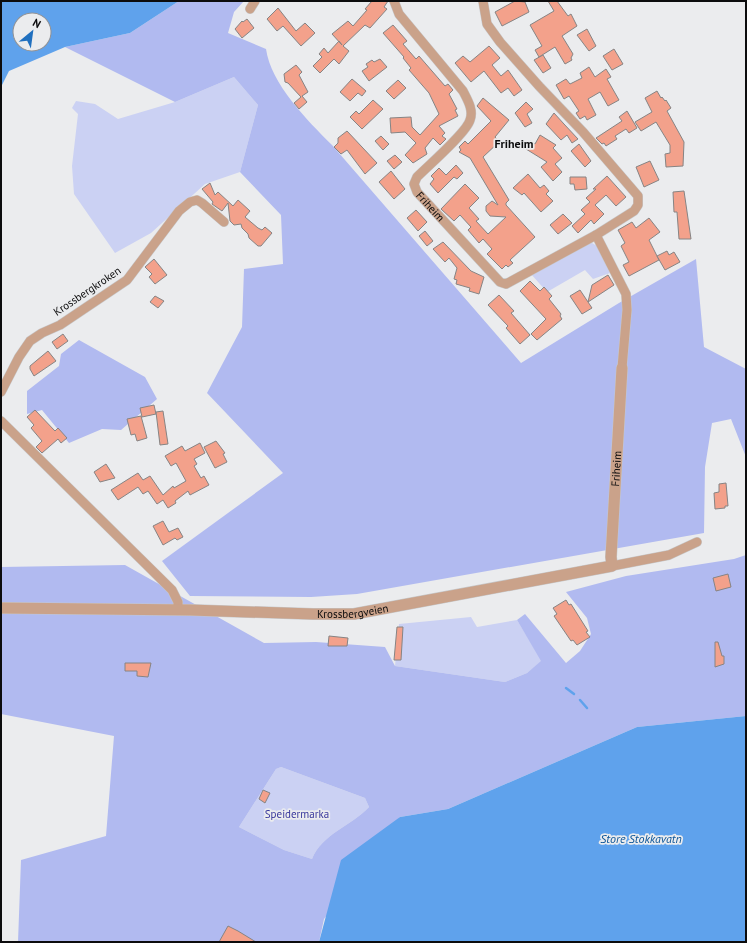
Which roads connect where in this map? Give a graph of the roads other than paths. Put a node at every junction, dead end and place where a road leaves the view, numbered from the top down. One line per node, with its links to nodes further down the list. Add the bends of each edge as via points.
1 (394, 1): 4 (street, Friheim, via 399,14 463,91 471,114 467,126 418,177 414,184 417,192 500,282 506,284)
2 (483, 1): 4 (street, Friheim, via 487,24 500,42 638,196 638,205 634,211)
3 (224, 222): 6 (street, Krossbergkroken, via 196,200 184,206 127,280 30,341)
4 (596, 235): 5 (street, Friheim, via 626,294)
5 (622, 368): 9 (street, Friheim)
6 (1, 392)
7 (1, 421): 11 (street, via 172,590 176,596)
8 (697, 542): 9 (street, Krossbergveien, via 668,555)
9 (612, 566): 11 (street, Krossbergveien, via 354,614)
10 (1, 608): 11 (street, Krossbergveien)
11 (178, 610)

